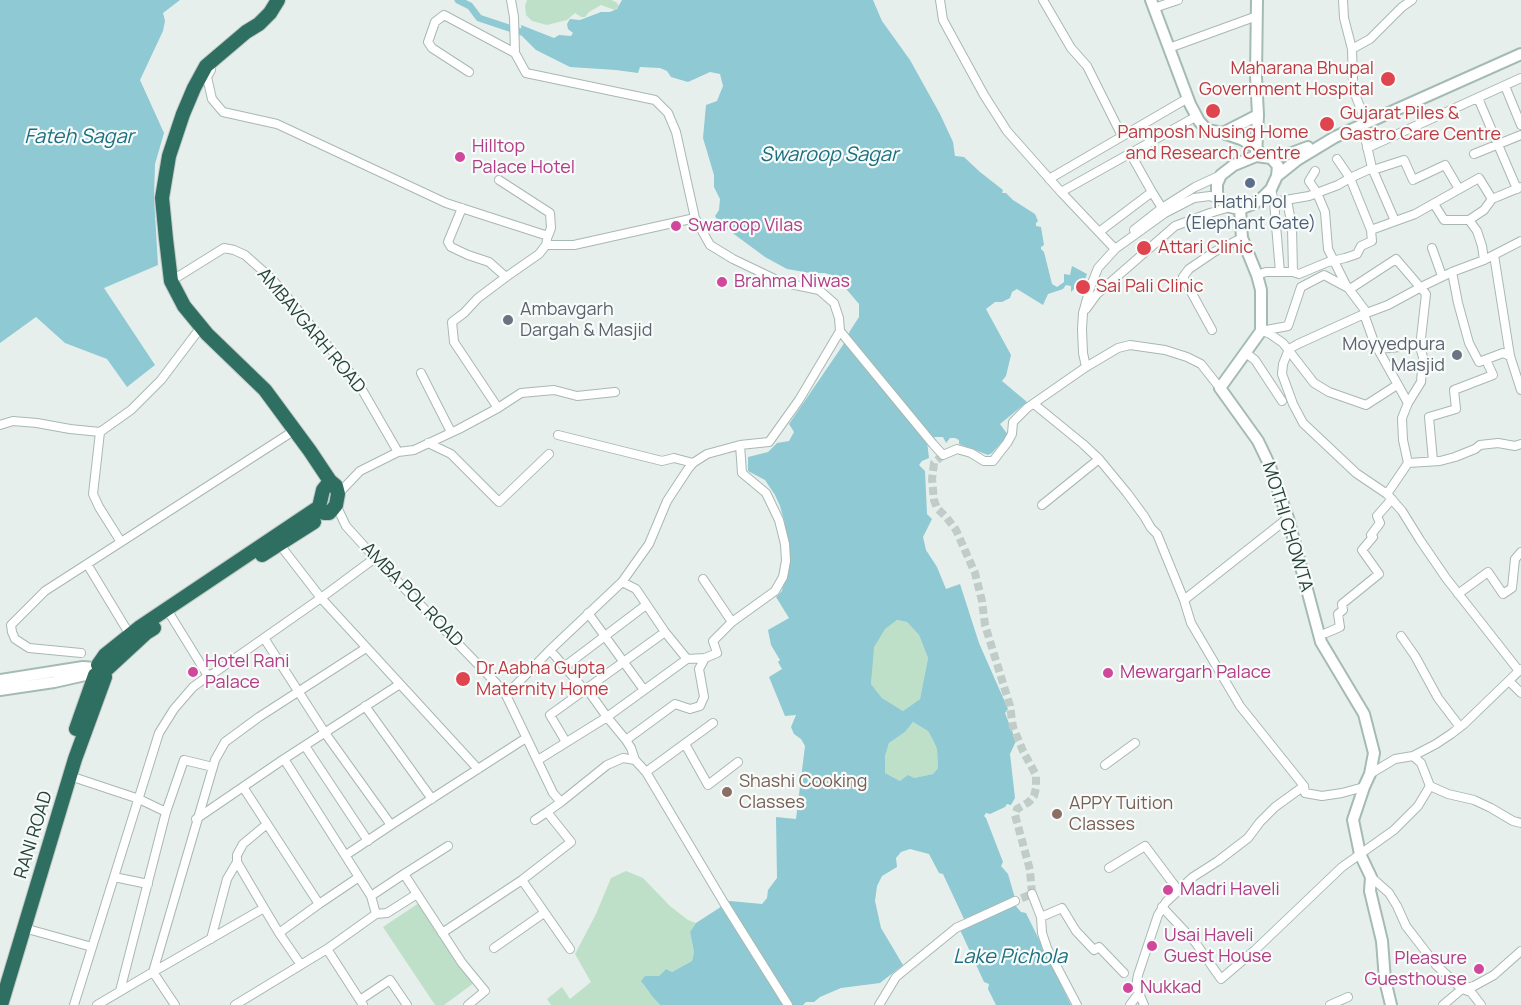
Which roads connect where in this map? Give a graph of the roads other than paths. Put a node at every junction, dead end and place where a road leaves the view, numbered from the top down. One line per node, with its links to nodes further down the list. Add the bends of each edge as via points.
1 (278, 0): 14 (highway, via 260,24)
2 (511, 0): 12 (street)
3 (940, 0): 41 (street, via 943,20 984,95 1006,131)
4 (1043, 0): 27 (street, via 1071,48 1087,66)
5 (1178, 0): 9 (street)
6 (1257, 0): 10 (main road)
7 (1343, 0): 13 (street)
8 (1412, 0): 13 (street, via 1370,39)
9 (1152, 4): 11 (main road)
10 (1257, 16): 11 (street); 21 (main road)
11 (1169, 48): 19 (main road)
12 (514, 49): 16 (street, via 444,15 435,22 428,42); 57 (street, via 526,72 655,100 668,114 676,132)
13 (1352, 49): 23 (street, via 1353,82)
14 (221, 53): 54 (street, via 207,77 212,99 222,111 278,124); 77 (highway, via 206,66 194,88 169,156 162,198)
15 (1521, 54): 23 (main road)
16 (469, 72)
17 (1521, 78): 18 (street)
18 (1505, 86): 20 (street); 24 (street)
19 (1188, 98): 22 (main road); 27 (street)
20 (1478, 98): 29 (street); 31 (street)
21 (1258, 115): 25 (main road); 30 (main road)
22 (1197, 116): 25 (main road, via 1207,130); 32 (street)
23 (1362, 124): 28 (main road); 31 (street)
24 (1521, 125)
25 (1223, 133): 30 (main road)
26 (1521, 135): 29 (street)
27 (1122, 136): 41 (street)
28 (1335, 137): 34 (main road); 39 (main road)
29 (1498, 145): 33 (street); 43 (street)
30 (1256, 148): 34 (main road); 38 (main road)
31 (1367, 148): 36 (street)
32 (1130, 153): 46 (street); 47 (street)
33 (1474, 154)
34 (1271, 158): 39 (main road, via 1278,166)
35 (1337, 159): 40 (street)
36 (1372, 169): 40 (street); 45 (street, via 1404,160 1413,180 1445,165); 59 (street)
37 (1316, 171): 48 (street, via 1309,181)
38 (1221, 175): 50 (main road, via 1217,184); 55 (street)
39 (1277, 177): 44 (main road)
40 (1350, 178): 48 (street); 60 (street)
41 (1049, 179): 46 (street)
42 (499, 180): 62 (street, via 550,213)
43 (1519, 188): 49 (street)
44 (1271, 189): 52 (street); 56 (main road, via 1255,203)
45 (1459, 189): 49 (street, via 1479,178); 53 (street)
46 (1061, 192): 61 (street)
47 (1152, 192): 55 (street); 61 (street)
48 (1317, 193): 51 (street); 70 (street, via 1325,212 1328,249)
49 (1492, 199): 58 (street)
50 (1220, 200): 56 (main road); 67 (street, via 1210,196 1194,198)
51 (1287, 200): 52 (street); 72 (street)
52 (1274, 202): 71 (street)
53 (1434, 204): 58 (street, via 1444,220); 59 (street)
54 (462, 208): 62 (street); 76 (street, via 448,242 451,247 489,262)
55 (1162, 208): 67 (street)
56 (1235, 208): 63 (main road); 80 (street, via 1175,226 1097,294)
57 (695, 218): 65 (street, via 574,244); 84 (street, via 710,245 732,259 781,282 819,290 834,303)
58 (1470, 220): 69 (street)
59 (1395, 221): 60 (street)
60 (1371, 230): 70 (street, via 1372,241 1361,246 1357,254)
61 (1099, 232): 67 (street)
62 (548, 236): 65 (street)
63 (1242, 238): 74 (main road); 83 (street, via 1214,252 1183,277)
64 (1521, 241): 68 (street)
65 (546, 245): 76 (street)
66 (1432, 248): 75 (street)
67 (1114, 249): 80 (street, via 1098,268)
68 (1494, 255): 69 (street); 90 (street)
69 (1484, 260): 73 (street)
70 (1333, 261): 72 (street, via 1299,274); 79 (street)
71 (1280, 272): 72 (street); 74 (street)
72 (1293, 272)
73 (1452, 272): 75 (street); 91 (street, via 1469,343 1479,362)
74 (1257, 275): 85 (main road)
75 (1443, 276): 78 (street)
76 (506, 277): 101 (street, via 452,322 454,342)
77 (171, 281): 82 (highway); 110 (street, AMBAVGARH ROAD, via 224,248 245,255 272,279 357,381)
78 (1421, 287): 79 (street, via 1396,259); 81 (street); 86 (street, via 1426,294)
79 (1350, 289): 81 (street); 85 (street, via 1324,275 1301,287 1288,326)
80 (1083, 313): 92 (street)
81 (1365, 313): 87 (street); 88 (street)
82 (201, 327): 103 (highway, via 265,390); 104 (street, via 161,380)
83 (1212, 330)
84 (840, 331): 100 (street, via 943,455 957,449 984,461 993,460 1012,434 1013,422); 109 (street, via 769,442)
85 (1261, 331): 88 (street); 89 (main road)
86 (1420, 348): 87 (street); 99 (street, via 1422,382)
87 (1378, 349): 94 (street)
88 (1289, 350): 94 (street, via 1314,383 1366,405); 117 (street, via 1282,374 1303,423 1356,473)
89 (1246, 353): 95 (main road); 98 (street)
90 (1510, 356): 91 (street, via 1503,353); 96 (street)
91 (1486, 360): 113 (street, via 1493,375 1454,390 1456,410 1429,417)
92 (1086, 367): 95 (street, via 1130,345 1165,350 1201,364); 100 (street)
93 (421, 373): 105 (street)
94 (1397, 385): 99 (street)
95 (1220, 388): 120 (main road, MOTHI CHOWTA, via 1258,441)
96 (1521, 390)
97 (615, 392): 101 (street, via 577,396 554,390 521,393)
98 (1282, 401)
99 (1408, 403): 115 (street, via 1402,418)
100 (1034, 404): 112 (street)
101 (498, 408): 105 (street)
102 (0, 425): 104 (street, via 13,421)
103 (295, 430): 116 (highway); 121 (street)
104 (100, 432): 121 (street, via 93,494)
105 (451, 432): 107 (street)
106 (558, 435): 114 (street, via 662,461 674,458)
107 (428, 443): 110 (street); 111 (street, via 451,454 499,502)
108 (1521, 444): 113 (street, via 1480,445 1455,457)
109 (740, 445): 114 (street, via 707,454); 134 (street, via 742,472 766,494 779,520 786,561 775,591)
110 (398, 452): 118 (street, via 360,471)
111 (549, 454)
112 (1099, 459): 119 (street); 130 (street, via 1157,534)
113 (1433, 461): 115 (street)
114 (693, 463): 127 (street, via 667,501 650,544)
115 (1408, 463): 117 (street)
116 (330, 481): 118 (highway, via 336,486); 118 (highway, via 323,490)
117 (1390, 497): 128 (street); 136 (street, via 1377,516 1380,523 1373,537 1362,550 1379,574 1342,604 1343,610 1338,614 1340,627)
118 (330, 505): 122 (highway, RANI ROAD); 124 (street, AMBA POL ROAD); 137 (highway)
119 (1042, 505)
120 (1288, 518): 130 (street); 180 (main road, MOTHI CHOWTA, via 1321,642 1364,714 1374,753)
121 (121, 542): 125 (street)
122 (280, 545): 129 (street); 133 (highway, RANI ROAD)
123 (1521, 552): 128 (street, via 1515,559 1512,588 1503,594 1488,572)
124 (375, 558): 129 (street); 159 (street, AMBA POL ROAD)
125 (87, 564): 137 (street); 143 (street, via 45,591 11,625 15,639 29,648)
126 (703, 579): 134 (street)
127 (622, 582): 131 (street, via 636,589); 132 (street)
128 (1458, 594): 148 (street)
129 (321, 598): 140 (street); 141 (street)
130 (1184, 600): 182 (street, via 1191,623 1240,706)
131 (646, 606): 135 (street); 138 (street)
132 (588, 614): 138 (street); 142 (street)
133 (171, 616): 149 (highway, RANI ROAD); 150 (street)
134 (732, 622): 144 (street, via 713,640 717,653)
135 (665, 632): 145 (street); 146 (street)
136 (1326, 633)
137 (130, 635): 149 (highway, via 105,655)
138 (604, 636): 146 (street); 147 (street)
139 (1401, 636): 163 (street)
140 (264, 638): 150 (street); 157 (street)
141 (366, 648): 153 (street); 157 (street)
142 (550, 650): 147 (street); 159 (street)
143 (81, 653)
144 (705, 658): 145 (street); 166 (street, via 699,669 704,696 700,706 690,709 675,704)
145 (687, 659): 156 (street)
146 (624, 663): 154 (street); 156 (street)
147 (564, 667): 154 (street)
148 (1520, 670): 152 (street)
149 (99, 671): 151 (main road, via 83,667); 155 (main road, RANI ROAD); 181 (highway, RANI ROAD); 231 (highway, via 67,756)
150 (208, 676): 186 (street, via 180,702 159,733)
151 (0, 680)
152 (1509, 681): 158 (street); 163 (street)
153 (399, 684): 160 (street); 178 (street)
154 (587, 689): 161 (street); 167 (street, via 550,715)
155 (0, 690)
156 (644, 690): 161 (street)
157 (298, 692): 164 (street); 177 (street, via 225,742)
158 (1521, 693)
159 (506, 695): 165 (street, AMBA POL ROAD)
160 (365, 706): 164 (street); 187 (street)
161 (607, 717): 166 (street); 167 (street)
162 (713, 723): 169 (street)
163 (1460, 727): 171 (street)
164 (325, 733): 170 (street); 195 (street)
165 (526, 738): 173 (street, AMBA POL ROAD); 178 (street)
166 (626, 740): 174 (street)
167 (566, 742): 173 (street)
168 (1135, 743): 176 (street)
169 (685, 744): 175 (street, via 708,785); 179 (street)
170 (305, 746): 172 (street); 196 (street)
171 (1413, 756): 180 (street, via 1395,759); 183 (street, via 1421,763)
172 (284, 759): 184 (street); 198 (street)
173 (538, 760): 188 (street, AMBA POL ROAD)
174 (635, 760): 179 (street); 188 (street, via 623,758 607,765)
175 (738, 762)
176 (1105, 765)
177 (213, 766): 189 (street, via 184,760); 191 (street)
178 (478, 769): 187 (street)
179 (646, 772): 244 (street)
180 (1370, 774): 185 (main road, MOTHI CHOWTA)
181 (70, 776): 186 (street); 219 (highway, RANI ROAD)
182 (1304, 786): 185 (street, via 1305,794 1322,796); 208 (street, via 1275,807 1248,838)
183 (1430, 786): 193 (street, via 1474,800); 199 (street, via 1418,806 1394,830)
184 (243, 787): 191 (street); 194 (street)
185 (1364, 787): 199 (main road, MOTHI CHOWTA, via 1353,820)
186 (139, 799): 189 (street); 203 (street)
187 (432, 799): 195 (street)
188 (561, 802): 190 (street)
189 (166, 812): 207 (street)
190 (548, 812): 192 (street); 206 (street, via 571,842)
191 (196, 819): 229 (street)
192 (535, 820)
193 (1521, 823)
194 (267, 824): 200 (street, via 243,844); 213 (street)
195 (391, 825): 196 (street)
196 (368, 841): 198 (street)
197 (448, 846): 202 (street)
198 (345, 855): 204 (street)
199 (1360, 855): 205 (main road, MOTHI CHOWTA); 214 (street, via 1342,867 1221,979 1195,942)
200 (237, 862): 215 (street); 222 (street, via 227,879)
201 (1109, 868): 208 (street, via 1145,846)
202 (404, 874): 209 (street); 211 (street)
203 (114, 877): 207 (street); 223 (street)
204 (359, 877): 211 (street); 213 (street)
205 (1371, 877): 232 (street, via 1389,893 1418,943); 250 (main road, via 1370,891)
206 (522, 880): 217 (street); 221 (street)
207 (148, 884): 233 (street)
208 (1178, 890): 214 (street)
209 (417, 894): 216 (street, via 387,913); 221 (street)
210 (1032, 894): 218 (street)
211 (371, 896): 216 (street)
212 (1015, 901): 245 (street, via 956,928 896,977)
213 (319, 904): 220 (street)
214 (1162, 907): 234 (street, via 1138,975)
215 (264, 908): 220 (street); 222 (street)
216 (376, 914): 225 (street)
217 (544, 914): 224 (street); 226 (street)
218 (1041, 917): 230 (street, via 1062,908 1094,950 1099,947); 246 (street, via 1047,948)
219 (24, 928): 223 (street); 237 (highway, RANI ROAD)
220 (279, 933): 228 (street)
221 (442, 933): 243 (street, via 485,992)
222 (211, 939): 229 (street)
223 (92, 947): 238 (street)
224 (494, 948)
225 (327, 949): 228 (street); 236 (street)
226 (570, 949)
227 (1521, 951): 232 (street, via 1494,975)
228 (301, 965): 241 (street)
229 (153, 972): 233 (street); 240 (street)
230 (1124, 973)
231 (0, 977)
232 (1462, 989): 251 (street); 252 (street, via 1472,992)
233 (120, 991): 239 (street)
234 (1138, 991): 247 (street); 248 (street)
235 (1348, 997): 249 (street)
236 (362, 1003): 242 (street, via 390,980)
237 (1, 1005)
238 (74, 1005)
239 (97, 1005)
240 (175, 1005)
241 (235, 1005)
242 (407, 1005)
243 (468, 1005)
244 (788, 1005)
245 (879, 1005)
246 (1077, 1005)
247 (1130, 1005)
248 (1144, 1005)
249 (1330, 1005)
250 (1391, 1005)
251 (1443, 1005)
252 (1481, 1005)

